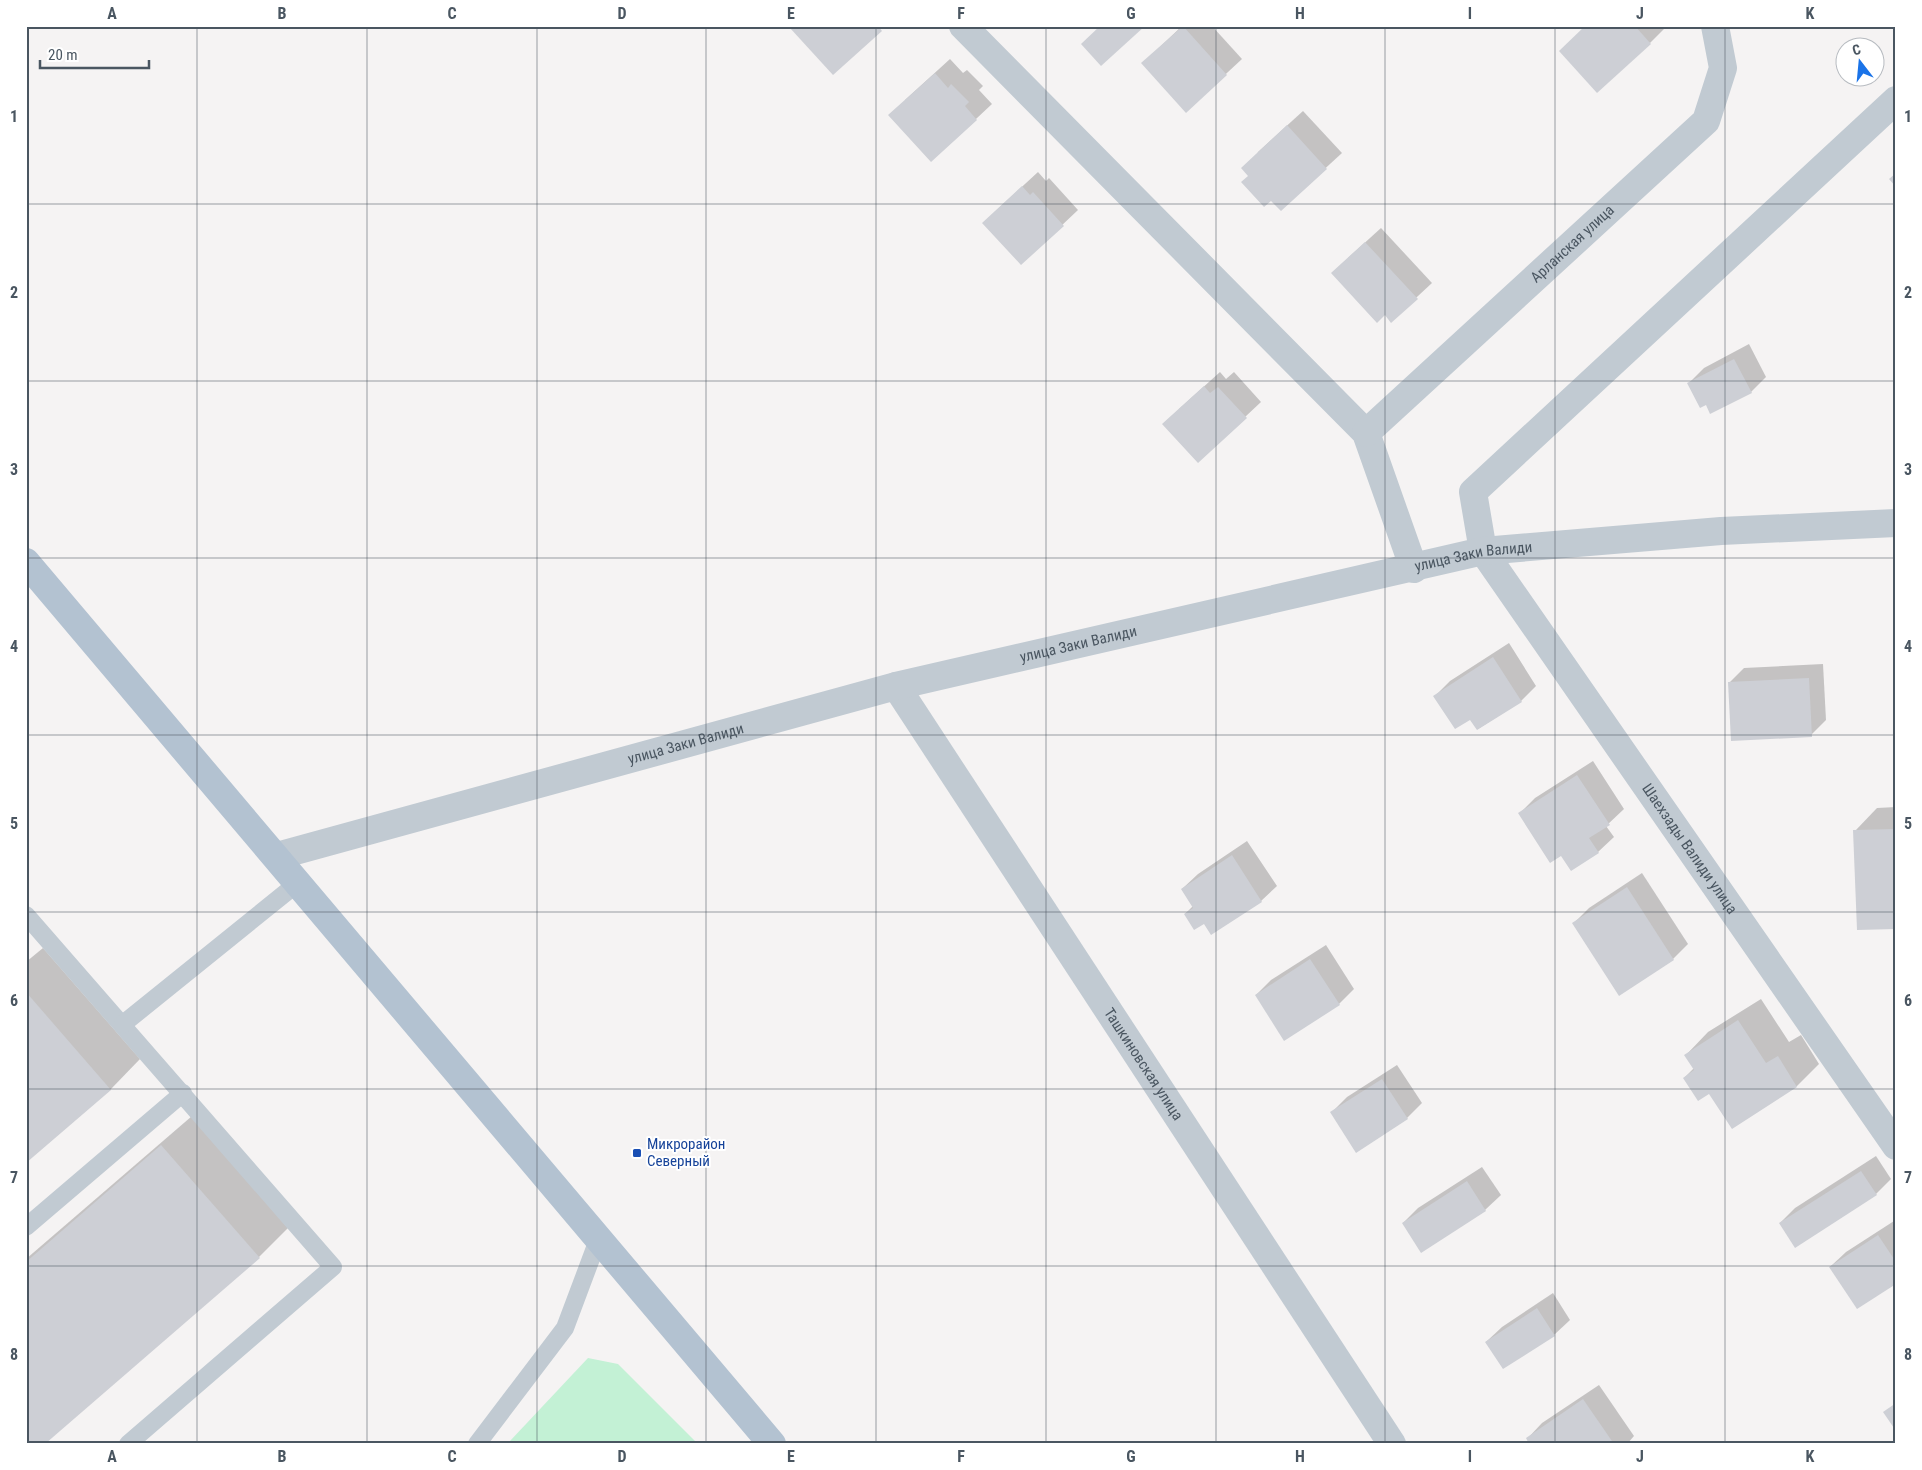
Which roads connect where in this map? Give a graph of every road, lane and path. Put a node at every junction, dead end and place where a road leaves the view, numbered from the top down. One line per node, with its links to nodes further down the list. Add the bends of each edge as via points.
1 (963, 26): 4 (street)
2 (1715, 26): 4 (street, Арланская улица, via 1723,68 1706,121)
3 (1896, 100): 6 (street, via 1473,492)
4 (1366, 433): 8 (street)
5 (1896, 524): 6 (street, улица Заки Валиди, via 1721,531)
6 (1483, 551): 8 (street, улица Заки Валиди); 15 (street, Шаехзады Валиди улица)
7 (26, 562): 10 (main road)
8 (1414, 569): 9 (street, улица Заки Валиди)
9 (896, 686): 10 (street, улица Заки Валиди); 21 (street, Ташкиновская улица)
10 (277, 856): 11 (main road)
11 (299, 882): 13 (lane); 17 (main road)
12 (26, 915): 13 (lane)
13 (123, 1024): 14 (lane)
14 (182, 1093): 16 (lane); 18 (lane, via 333,1267)
15 (1896, 1146)
16 (26, 1228)
17 (598, 1240): 19 (lane, via 565,1328); 20 (main road)
18 (128, 1444)
19 (477, 1444)
20 (772, 1444)
21 (1392, 1444)

